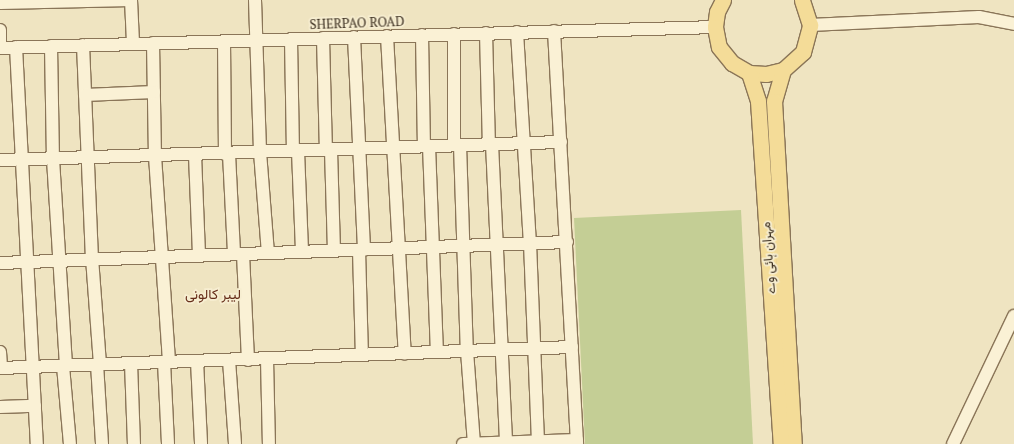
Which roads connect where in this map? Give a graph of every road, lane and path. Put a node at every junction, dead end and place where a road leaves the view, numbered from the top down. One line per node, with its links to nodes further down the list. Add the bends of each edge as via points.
1 (131, 0): 5 (street); 22 (street)
2 (255, 0): 19 (street)
3 (723, 0): 8 (main road, via 717,12)
4 (802, 0): 7 (main road)
5 (0, 3)
6 (1014, 24): 7 (street, via 980,16)
7 (810, 25): 27 (main road, via 803,52)
8 (715, 27): 10 (street, SHERPAO ROAD); 28 (main road, via 719,47 732,63)
9 (0, 30): 26 (street)
10 (554, 31): 11 (street, SHERPAO ROAD); 31 (street)
11 (517, 32): 12 (street, SHERPAO ROAD); 32 (street)
12 (486, 33): 13 (street, SHERPAO ROAD); 33 (street)
13 (454, 34): 14 (street, SHERPAO ROAD); 34 (street)
14 (422, 35): 15 (street, SHERPAO ROAD); 35 (street)
15 (387, 36): 16 (street, SHERPAO ROAD); 36 (street)
16 (354, 37): 17 (street, SHERPAO ROAD); 37 (street)
17 (323, 38): 18 (street, SHERPAO ROAD); 38 (street)
18 (291, 39): 19 (street, SHERPAO ROAD); 39 (street)
19 (258, 40): 20 (street, SHERPAO ROAD); 40 (street)
20 (224, 41): 21 (street, SHERPAO ROAD); 41 (street)
21 (153, 42): 22 (street, SHERPAO ROAD); 29 (street)
22 (133, 43): 23 (street, SHERPAO ROAD)
23 (83, 45): 24 (street, SHERPAO ROAD); 30 (street)
24 (51, 46): 25 (street, SHERPAO ROAD); 44 (street)
25 (16, 47): 26 (street, SHERPAO ROAD); 46 (street)
26 (0, 48)
27 (783, 70): 28 (main road, via 766,74); 100 (main road, via 774,101)
28 (749, 73): 99 (main road, مہران ہائی وے, via 758,101)
29 (154, 92): 30 (street); 43 (street)
30 (85, 95): 45 (street)
31 (561, 142): 32 (street); 48 (street)
32 (523, 143): 33 (street); 49 (street)
33 (491, 144): 34 (street); 50 (street)
34 (457, 145): 35 (street); 51 (street)
35 (426, 146): 36 (street); 52 (street)
36 (392, 148): 37 (street); 53 (street)
37 (360, 149): 38 (street); 54 (street)
38 (329, 150): 39 (street); 55 (street)
39 (295, 151): 40 (street); 56 (street)
40 (260, 152): 41 (street); 57 (street)
41 (227, 154): 42 (street); 58 (street)
42 (195, 155): 43 (street); 59 (street)
43 (155, 156): 45 (street); 60 (street)
44 (53, 158): 45 (street); 46 (street); 62 (street)
45 (87, 158): 61 (street)
46 (21, 159): 47 (street); 63 (street)
47 (0, 160)
48 (567, 242): 49 (street); 66 (street)
49 (530, 243): 50 (street); 67 (street)
50 (496, 244): 51 (street); 68 (street)
51 (463, 246): 52 (street); 69 (street)
52 (433, 247): 53 (street); 71 (street)
53 (400, 248): 54 (street); 72 (street)
54 (362, 250): 55 (street); 73 (street)
55 (334, 251): 56 (street)
56 (302, 252): 57 (street)
57 (268, 253): 58 (street)
58 (239, 254): 59 (street); 76 (street)
59 (199, 255): 60 (street)
60 (162, 256): 61 (street); 78 (street)
61 (92, 258): 62 (street); 80 (street)
62 (59, 260): 63 (street); 81 (street)
63 (29, 262): 64 (street); 82 (street)
64 (0, 263)
65 (1014, 316): 101 (street)
66 (572, 347): 67 (street); 86 (street)
67 (534, 349): 68 (street); 88 (street)
68 (501, 350): 69 (street); 87 (street)
69 (467, 351): 71 (street); 98 (street)
70 (0, 352): 83 (street)
71 (437, 352): 72 (street)
72 (405, 354): 73 (street)
73 (362, 355): 74 (street)
74 (267, 358): 76 (street); 96 (street)
75 (229, 360): 76 (street); 77 (street); 95 (street)
76 (248, 360)
77 (197, 361): 78 (street); 94 (street)
78 (166, 362): 79 (street); 93 (street)
79 (131, 363): 80 (street); 92 (street)
80 (99, 364): 81 (street); 91 (street)
81 (65, 366): 82 (street); 90 (street)
82 (32, 367): 83 (street); 84 (street)
83 (0, 368)
84 (35, 406): 85 (street); 89 (street)
85 (0, 407)
86 (577, 442): 88 (street)
87 (506, 443): 88 (street); 98 (street)
88 (537, 443)
89 (37, 444)
90 (70, 444)
91 (102, 444)
92 (134, 444)
93 (168, 444)
94 (201, 444)
95 (235, 444)
96 (269, 444)
97 (463, 444): 98 (street)
98 (474, 444)
99 (781, 444)
100 (794, 444)
101 (952, 444)

